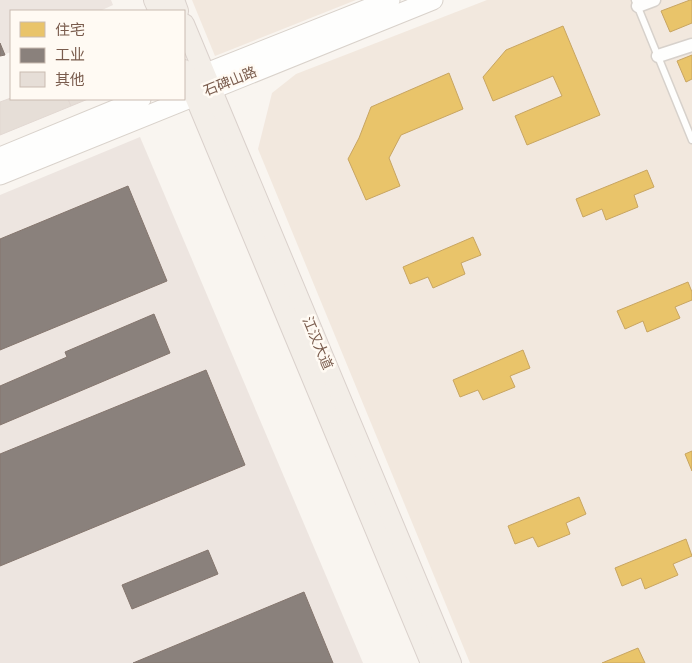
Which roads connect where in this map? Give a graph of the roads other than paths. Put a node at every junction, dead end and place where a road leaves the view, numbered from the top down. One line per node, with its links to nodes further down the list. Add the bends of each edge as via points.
1 (390, 0): 8 (street)
2 (433, 0): 8 (street, 石碑山路)
3 (654, 0): 4 (street)
4 (637, 3): 7 (lane)
5 (185, 30): 8 (main road, 江汉大道)
6 (692, 45): 7 (street)
7 (658, 56): 11 (lane)
8 (194, 81): 14 (main road, 江汉大道); 15 (main road, 江汉大道)
9 (139, 100): 12 (street)
10 (155, 100): 13 (street, 石碑山路)
11 (692, 140)
12 (0, 156)
13 (0, 175)
14 (430, 663)
15 (451, 663)

